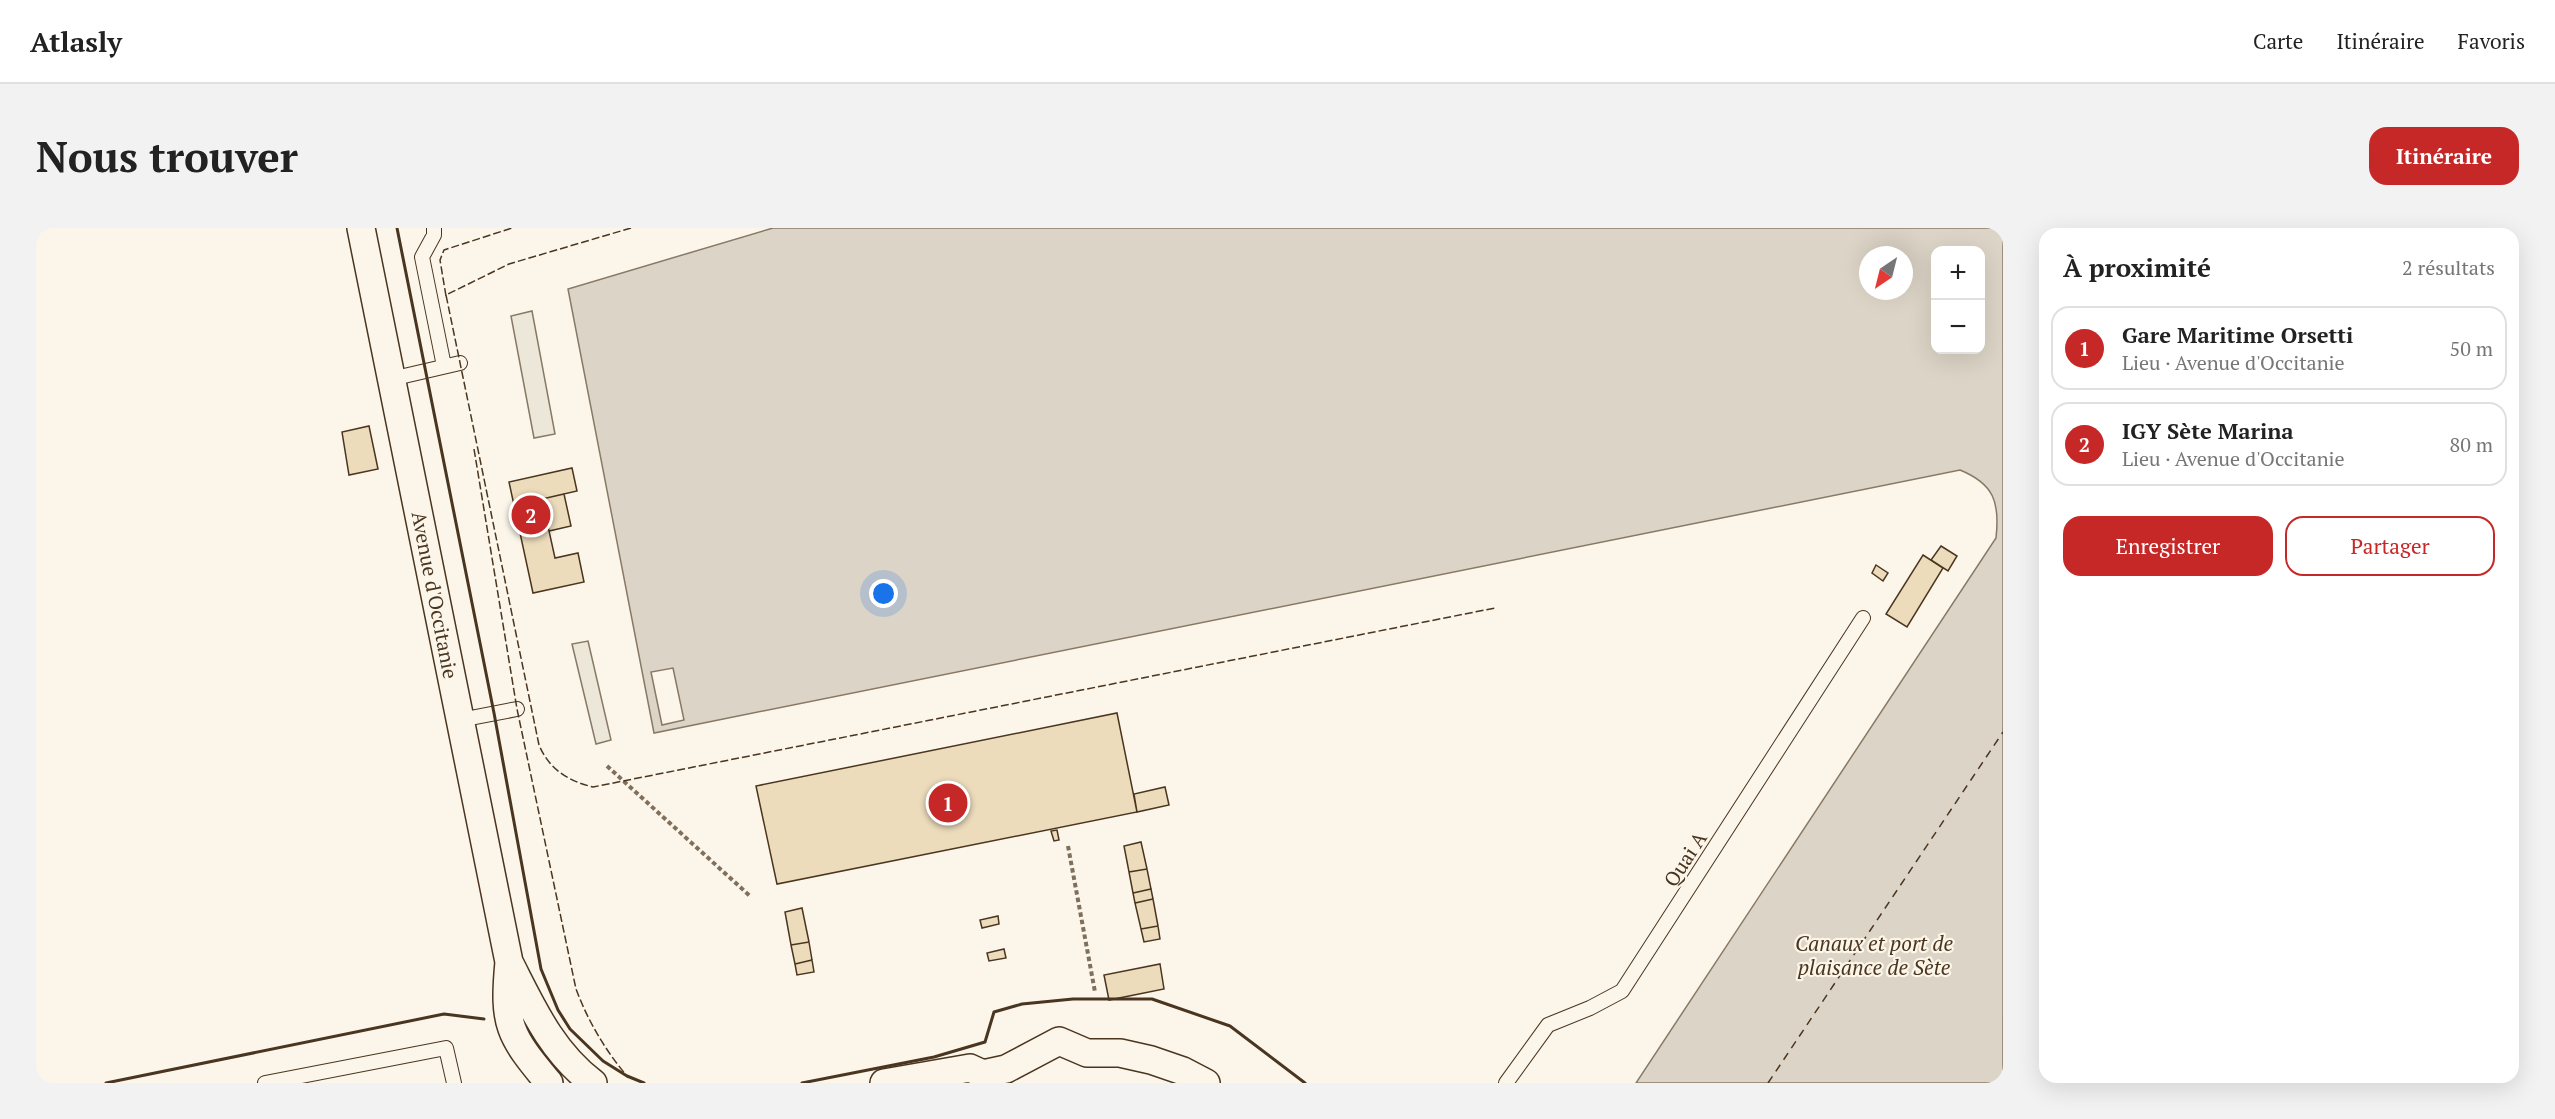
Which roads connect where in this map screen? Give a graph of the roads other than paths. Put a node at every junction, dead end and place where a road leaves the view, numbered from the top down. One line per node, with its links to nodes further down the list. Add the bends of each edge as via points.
1 (361, 228): 5 (street, Avenue d'Occitanie)
2 (434, 228): 4 (lane, via 422,257)
3 (460, 363): 4 (lane)
4 (444, 366): 5 (lane)
5 (391, 379): 8 (street, Avenue d'Occitanie)
6 (1863, 618): 17 (lane, Quai A, via 1622,991 1548,1025)
7 (518, 709): 8 (lane)
8 (460, 720): 9 (street, Avenue d'Occitanie)
9 (509, 962): 13 (street, Avenue d'Occitanie, via 506,1017 526,1055); 14 (street, Avenue d'Occitanie, via 547,1035 579,1073)
10 (990, 1077): 15 (street, via 970,1068); 16 (street, via 1059,1041 1087,1053 1120,1053 1151,1060)
11 (265, 1083): 12 (lane, via 446,1048)
12 (454, 1083)
13 (549, 1083)
14 (593, 1083)
15 (884, 1083)
16 (1206, 1083)
17 (1506, 1083)

